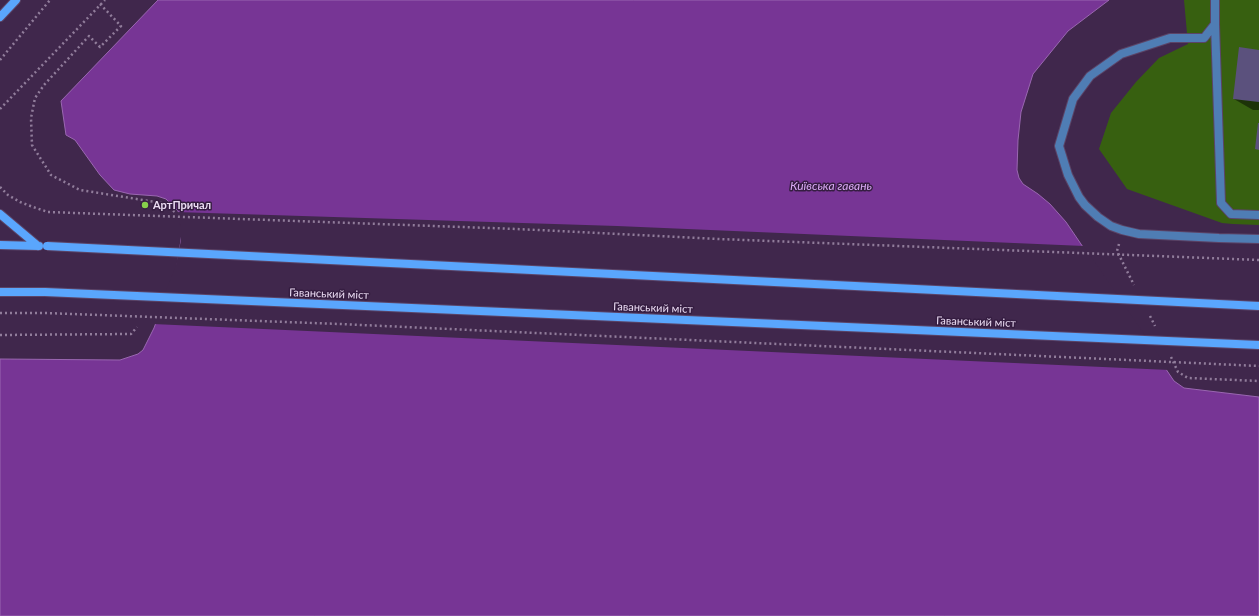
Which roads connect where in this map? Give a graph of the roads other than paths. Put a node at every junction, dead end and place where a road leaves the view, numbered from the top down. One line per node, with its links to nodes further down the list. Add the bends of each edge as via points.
1 (16, 0): 3 (main road)
2 (1215, 0): 4 (lane)
3 (0, 17)
4 (1215, 24): 6 (lane, via 1220,203 1230,214); 7 (lane, via 1204,38 1170,38 1121,54 1090,76 1073,99 1059,146 1068,175 1079,197 1098,217 1111,226 1140,234)
5 (0, 214): 9 (main road)
6 (1259, 215)
7 (1259, 239)
8 (0, 245): 9 (main road)
9 (38, 246): 11 (main road, bridge)
10 (0, 292): 12 (main road, Гаванський міст, bridge)
11 (1259, 306)
12 (1259, 345)

